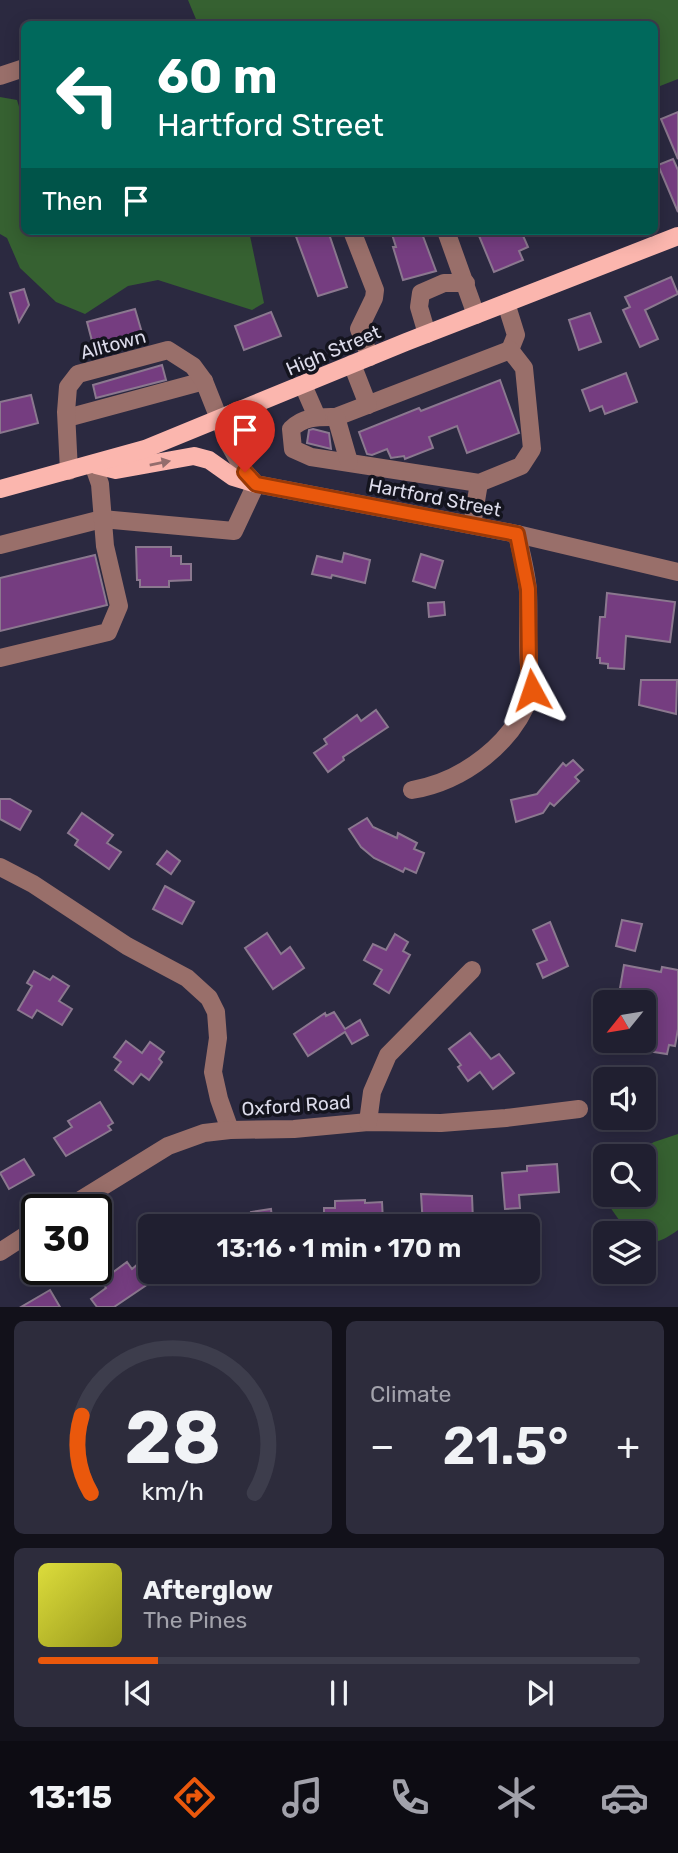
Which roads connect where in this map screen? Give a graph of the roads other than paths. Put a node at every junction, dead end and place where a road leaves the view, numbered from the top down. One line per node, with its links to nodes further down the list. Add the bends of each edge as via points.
1 (21, 69): 2 (street)
2 (0, 76)
3 (354, 235): 11 (street, via 375,290 359,329)
4 (448, 235): 6 (street)
5 (678, 236): 7 (main road, High Street)
6 (466, 283): 8 (street); 9 (street, via 444,283 421,293 419,307)
7 (506, 303): 8 (main road, High Street); 10 (street, via 516,335)
8 (476, 314): 9 (main road, High Street)
9 (427, 334): 11 (main road, High Street)
10 (510, 350): 15 (street); 23 (street, via 524,368 533,449 520,466)
11 (370, 357): 12 (main road, High Street)
12 (352, 364): 14 (main road, High Street); 15 (street)
13 (204, 381): 18 (street); 18 (street, Alltown, via 193,366 168,351 78,374 68,387); 19 (street, Alltown)
14 (303, 385): 16 (street); 19 (main road, High Street)
15 (368, 405): 17 (street)
16 (317, 417): 17 (street); 20 (street, via 299,421 291,429 293,449 311,457)
17 (336, 417): 20 (street)
18 (67, 418): 22 (street, Alltown)
19 (220, 420): 21 (main road, High Street); 24 (street, via 237,460)
20 (349, 462): 23 (street)
21 (93, 464): 22 (main road, High Street); 24 (main road, one-way to 24, via 116,470 194,456); 26 (street, via 100,484)
22 (69, 471): 25 (main road, High Street)
23 (480, 483): 27 (street)
24 (256, 484): 26 (street, via 234,531); 27 (street, Hartford Street)
25 (0, 489)
26 (102, 519): 29 (street); 31 (street, via 119,606 108,632)
27 (472, 525): 28 (street, Hartford Street)
28 (517, 534): 30 (street, Hartford Street); 32 (street, via 528,589 532,690 499,745 447,780)
29 (0, 545)
30 (678, 572)
31 (0, 658)
32 (412, 790)
33 (0, 867): 37 (street, Oxford Road, via 187,978 209,998 216,1012 218,1038 213,1072)
34 (472, 970): 36 (street, via 388,1055 372,1092)
35 (579, 1109): 36 (street, Oxford Road, via 441,1123)
36 (368, 1122): 37 (street, Oxford Road)
37 (230, 1130): 38 (street, via 204,1133 168,1146)
38 (90, 1194)
39 (21, 1238): 40 (street)
40 (0, 1252)

